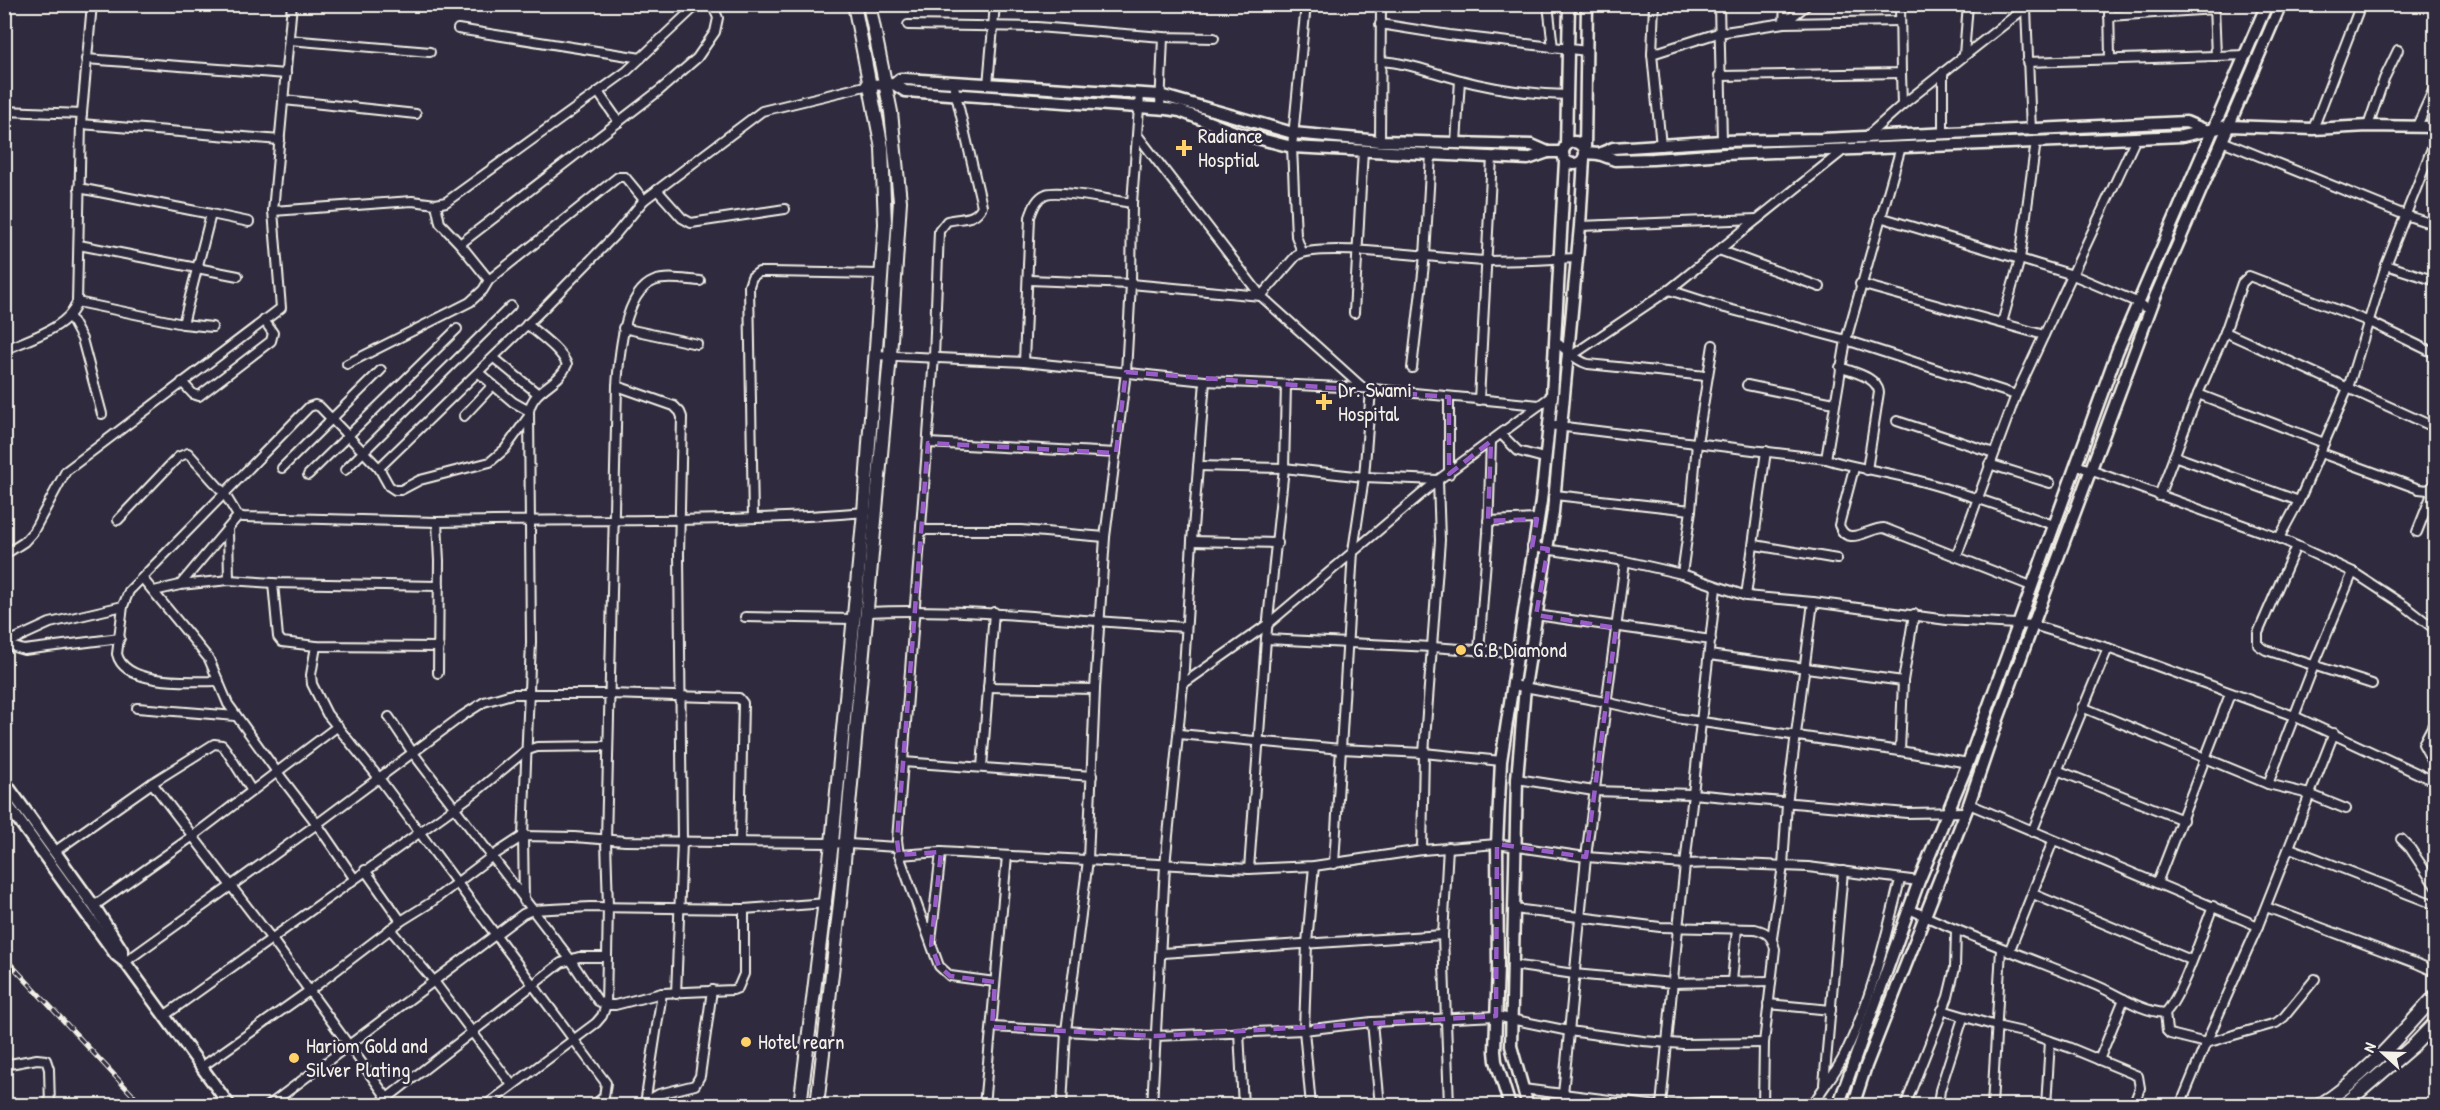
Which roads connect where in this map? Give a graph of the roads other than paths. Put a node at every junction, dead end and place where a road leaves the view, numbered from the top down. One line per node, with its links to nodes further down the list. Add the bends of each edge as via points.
1 (92, 4): 49 (street)
2 (292, 4): 37 (street)
3 (698, 4): 47 (street)
4 (712, 4): 74 (street, via 717,25 703,51)
5 (854, 4): 60 (main road)
6 (869, 4): 58 (main road)
7 (995, 4): 32 (street)
8 (1306, 4): 83 (street)
9 (1381, 4): 30 (street)
10 (1548, 4): 38 (street)
11 (1569, 4): 39 (street)
12 (1587, 4): 41 (street)
13 (1654, 4): 43 (street)
14 (1719, 4): 34 (street)
15 (1785, 4): 29 (street)
16 (1808, 4): 29 (street)
17 (1900, 4): 28 (street)
18 (1968, 4): 45 (street)
19 (2109, 4): 27 (street)
20 (2267, 4): 44 (street)
21 (2281, 4): 76 (street)
22 (2361, 4): 81 (street)
23 (2422, 4): 25 (street)
24 (2028, 6): 45 (street); 51 (street)
25 (2435, 6)
26 (2214, 7): 27 (street); 46 (street)
27 (2109, 16): 48 (street)
28 (1899, 21): 29 (street); 53 (street)
29 (1784, 23): 34 (street)
30 (1380, 24): 38 (street); 50 (street)
31 (908, 26): 32 (street)
32 (993, 26): 35 (street); 61 (street)
33 (458, 29): 47 (street)
34 (1718, 33): 43 (street); 55 (street)
35 (1163, 37): 36 (street); 65 (street)
36 (1214, 38)
37 (289, 40): 42 (street); 54 (street)
38 (1553, 48): 39 (street)
39 (1568, 50): 41 (street); 66 (street)
40 (2398, 50): 77 (street)
41 (1587, 51): 103 (street)
42 (429, 52)
43 (1652, 54): 95 (street)
44 (2247, 54): 46 (street); 80 (street)
45 (1964, 55): 52 (street)
46 (2216, 56): 48 (street)
47 (641, 58): 62 (street)
48 (2110, 58): 51 (street)
49 (86, 59): 54 (street); 72 (street)
50 (1381, 61): 56 (street, via 1417,66); 90 (street)
51 (2027, 62): 82 (street)
52 (1943, 72): 68 (street); 84 (street)
53 (1900, 73): 55 (street); 68 (street)
54 (286, 74): 67 (street)
55 (1719, 76): 91 (street)
56 (1460, 80): 66 (street, via 1526,93); 94 (street)
57 (953, 82): 58 (street, via 900,79); 61 (street); 63 (street)
58 (890, 84): 60 (street); 63 (street, via 905,91); 168 (main road, via 900,201)
59 (2436, 84): 78 (street)
60 (869, 85): 107 (street, via 762,111); 132 (main road, via 882,148 885,224)
61 (988, 85): 64 (street)
62 (598, 92): 74 (street); 110 (street, via 446,202)
63 (956, 94): 69 (street); 169 (street, via 982,206 973,217 947,221 939,231)
64 (1140, 94): 65 (street); 69 (street)
65 (1160, 95): 70 (street); 83 (street)
66 (1567, 95): 101 (street)
67 (284, 100): 73 (street); 89 (street)
68 (1902, 105): 86 (street)
69 (1140, 107): 70 (street); 85 (street)
70 (1160, 108): 96 (street)
71 (4, 111): 72 (street)
72 (82, 114): 75 (street)
73 (416, 114)
74 (619, 122): 120 (street)
75 (81, 124): 89 (street); 106 (street)
76 (2228, 126): 80 (street); 81 (street); 93 (street)
77 (2368, 126): 78 (street); 81 (street)
78 (2416, 126): 79 (street)
79 (2436, 127)
80 (2210, 129): 82 (street, via 2186,122); 87 (street, via 2182,136); 145 (street)
81 (2313, 129)
82 (2031, 131): 84 (street)
83 (1293, 133): 90 (street); 96 (street)
84 (1943, 134): 86 (street)
85 (1138, 136): 109 (street); 143 (street)
86 (1868, 136): 91 (street); 98 (street)
87 (2136, 138): 92 (street); 133 (street)
88 (2436, 138): 114 (street)
89 (280, 140): 112 (street)
90 (1380, 141): 94 (street)
91 (1722, 141): 95 (street)
92 (2036, 141): 97 (street); 128 (street)
93 (2222, 141): 114 (street); 147 (street)
94 (1456, 143): 100 (street, via 1532,145)
95 (1661, 146): 104 (street, via 1613,148)
96 (1292, 147): 99 (street); 124 (street, via 1296,236)
97 (1901, 147): 98 (street); 115 (street)
98 (1844, 149): 104 (street, via 1615,160); 116 (street)
99 (1363, 150): 102 (street); 123 (street)
100 (1548, 152): 101 (street); 105 (street, via 1532,159)
101 (1564, 153): 103 (street, via 1575,165); 103 (street, via 1576,142); 126 (street)
102 (1431, 154): 105 (street); 125 (street)
103 (1585, 154): 104 (street); 119 (street)
104 (1599, 154)
105 (1492, 157): 129 (street)
106 (79, 188): 113 (street); 121 (street)
107 (657, 190): 108 (street); 111 (street, via 691,223)
108 (644, 200): 135 (street, via 628,180 618,177); 154 (street)
109 (1132, 203): 136 (street, via 1044,195 1030,217); 139 (street)
110 (436, 204): 112 (street, via 412,201); 120 (street, via 440,223)
111 (785, 209)
112 (273, 211): 150 (street, via 282,303 277,312)
113 (211, 214): 117 (street); 131 (street)
114 (2405, 215): 118 (street); 130 (street)
115 (1880, 217): 128 (street); 140 (street)
116 (1757, 219): 119 (street); 122 (street)
117 (249, 222)
118 (2436, 225)
119 (1580, 226): 127 (street)
120 (459, 244): 135 (street)
121 (79, 245): 131 (street); 144 (street)
122 (1719, 250): 141 (street); 142 (street)
123 (1358, 251): 124 (street); 125 (street); 148 (street)
124 (1302, 252): 143 (street)
125 (1425, 256): 129 (street); 174 (street)
126 (1560, 258): 127 (street); 129 (street); 161 (street)
127 (1577, 258): 165 (street)
128 (2020, 259): 133 (street); 152 (street)
129 (1488, 261): 193 (street)
130 (2386, 264): 138 (street); 151 (street)
131 (197, 269): 134 (street); 153 (street)
132 (881, 274): 167 (main road); 243 (street, via 759,272 752,277 749,286)
133 (2073, 274): 145 (street); 159 (street)
134 (238, 276)
135 (489, 280): 172 (street, via 470,302)
136 (1029, 280): 139 (street); 171 (street)
137 (699, 281): 156 (street, via 663,279 647,284)
138 (2436, 281)
139 (1131, 284): 143 (street); 177 (street)
140 (1860, 284): 152 (street); 160 (street)
141 (1820, 287)
142 (1669, 290): 160 (street); 165 (street)
143 (1262, 296): 187 (street)
144 (77, 302): 149 (street); 153 (street)
145 (2139, 303): 147 (street); 219 (street)
146 (511, 306): 210 (street)
147 (2150, 311): 227 (street)
148 (1354, 313)
149 (70, 317): 164 (street); 197 (street, via 82,339)
150 (264, 320): 180 (street); 180 (street, via 273,333 271,340 199,396)
151 (2370, 322): 158 (street, via 2249,276 2242,283); 166 (street); 186 (street)
152 (2002, 323): 159 (street)
153 (183, 324): 155 (street)
154 (527, 324): 170 (street); 188 (street, via 567,365 549,386)
155 (212, 327)
156 (623, 328): 162 (street); 184 (street)
157 (457, 329): 205 (street)
158 (2225, 332): 186 (street); 189 (street)
159 (2044, 335): 190 (street)
160 (1846, 340): 173 (street); 190 (street)
161 (1557, 343): 165 (street); 191 (street)
162 (697, 344)
163 (1713, 345): 178 (street)
164 (4, 350)
165 (1571, 352): 178 (street, via 1587,364); 185 (street)
166 (2436, 354)
167 (875, 355): 168 (street); 241 (main road)
168 (890, 356): 169 (street); 241 (main road)
169 (934, 357): 171 (street); 208 (street)
170 (494, 358): 176 (street); 188 (street)
171 (1024, 362): 177 (street)
172 (347, 364)
173 (1840, 367): 194 (street); 226 (street, via 1871,380 1880,392)
174 (1412, 368)
175 (381, 370): 199 (street)
176 (479, 372): 181 (street); 222 (street)
177 (1126, 372): 179 (street); 212 (street)
178 (1706, 376): 209 (street)
179 (1205, 381): 182 (street); 220 (street)
180 (182, 382): 264 (street, via 66,471 33,532)
181 (493, 385): 196 (street); 198 (street)
182 (1286, 385): 187 (street); 223 (street)
183 (1747, 385): 194 (street)
184 (616, 386): 245 (street, via 680,411); 248 (street)
185 (1565, 388): 191 (street); 202 (street)
186 (2348, 388): 203 (street); 207 (street)
187 (1367, 389): 192 (street); 230 (street)
188 (537, 393): 196 (street)
189 (2198, 394): 207 (street); 215 (street)
190 (2016, 395): 213 (street)
191 (1552, 396): 195 (street); 201 (street)
192 (1449, 397): 193 (street); 228 (street)
193 (1479, 399): 195 (street)
194 (1834, 403): 217 (street)
195 (1539, 405): 204 (street)
196 (529, 413): 222 (street, via 505,449 490,462 420,480 401,490 389,486); 244 (street)
197 (102, 414)
198 (464, 416)
199 (330, 418): 205 (street); 221 (street); 234 (street, via 320,407 309,407)
200 (1897, 421): 213 (street)
201 (1549, 425): 202 (street); 216 (street)
202 (1561, 427): 209 (street); 236 (street)
203 (2436, 428)
204 (1500, 434): 206 (street); 216 (street, via 1518,451)
205 (347, 436): 210 (street); 229 (street)
206 (1491, 441): 228 (street); 249 (street)
207 (2324, 442): 214 (street)
208 (928, 443): 212 (street); 253 (street)
209 (1697, 443): 211 (street); 240 (street)
210 (363, 451): 222 (street); 225 (street)
211 (1766, 451): 217 (street); 259 (street)
212 (1116, 453): 255 (street)
213 (1994, 453): 218 (street)
214 (2321, 453): 235 (street); 239 (street)
215 (2174, 456): 237 (street); 239 (street)
216 (1544, 458): 246 (street)
217 (1826, 459): 224 (street)
218 (1989, 464): 232 (street); 238 (street)
219 (2076, 465): 227 (street); 251 (street)
220 (1198, 466): 223 (street); 257 (street)
221 (282, 468)
222 (380, 468)
223 (1284, 468): 230 (street); 258 (street)
224 (1854, 468): 226 (street); 265 (street, via 1840,516 1841,531 1846,536 1884,528)
225 (345, 470)
226 (1867, 470): 238 (street)
227 (2090, 472): 237 (street); 291 (street)
228 (1449, 474): 231 (street)
229 (308, 475)
230 (1364, 477): 231 (street); 263 (street)
231 (1438, 480): 263 (street); 301 (street, via 1440,540)
232 (2050, 483)
233 (2436, 483): 235 (street)
234 (224, 493): 242 (street); 247 (street, via 192,455 183,454); 270 (street)
235 (2432, 493): 254 (street)
236 (1555, 495): 240 (street); 262 (street)
237 (2159, 496): 256 (street)
238 (1977, 498): 251 (street); 265 (street)
239 (2299, 501): 256 (street)
240 (1691, 510): 269 (street)
241 (870, 511): 243 (street); 282 (main road); 287 (main road)
242 (238, 516): 250 (street); 252 (street)
243 (753, 518): 245 (street)
244 (530, 519): 248 (street); 250 (street); 320 (street)
245 (680, 519): 248 (street); 321 (street)
246 (1537, 519): 249 (street); 261 (street)
247 (118, 520)
248 (614, 520): 318 (street)
249 (1488, 521): 304 (street)
250 (437, 522): 274 (street)
251 (2053, 525): 275 (street)
252 (228, 529): 271 (street); 273 (street)
253 (921, 530): 255 (street, via 1020,530); 281 (street)
254 (2417, 532)
255 (1105, 537): 288 (street)
256 (2279, 538): 260 (street)
257 (1192, 542): 258 (street); 292 (street)
258 (1278, 543): 290 (street)
259 (1755, 545): 266 (street); 278 (street)
260 (2296, 546): 268 (street); 307 (street, via 2256,640 2266,650)
261 (1532, 547): 262 (street); 305 (street)
262 (1548, 549): 267 (street); 285 (street)
263 (1353, 551): 290 (street); 298 (street)
264 (4, 555)
265 (1957, 555): 275 (street)
266 (1837, 559)
267 (1624, 561): 269 (street); 293 (street)
268 (2353, 572): 294 (street); 307 (street)
269 (1682, 574): 276 (street)
270 (143, 579): 277 (street); 280 (street, via 129,591)
271 (229, 580): 272 (street); 273 (street)
272 (273, 583): 274 (street); 300 (street, via 282,642)
273 (180, 585): 277 (street)
274 (439, 585): 302 (street)
275 (2031, 586): 289 (street)
276 (1716, 588): 278 (street); 297 (street)
277 (154, 591): 310 (street, via 209,659)
278 (1746, 596): 279 (street)
279 (1813, 602): 284 (street); 308 (street)
280 (123, 606): 295 (street); 299 (street, via 50,623)
281 (914, 610): 282 (street); 283 (street); 343 (street)
282 (867, 612): 378 (main road)
283 (994, 612): 288 (street); 315 (street)
284 (1914, 614): 289 (street, via 1947,621); 311 (street)
285 (1536, 615): 293 (street); 316 (street)
286 (745, 617): 287 (street)
287 (854, 619): 377 (main road)
288 (1099, 623): 292 (street); 317 (street)
289 (2018, 623): 291 (street); 344 (street)
290 (1268, 624): 296 (street); 312 (street)
291 (2033, 625): 303 (street); 363 (street)
292 (1186, 627): 312 (street)
293 (1616, 628): 297 (street); 322 (street)
294 (2436, 630)
295 (120, 638): 299 (street, via 24,650); 310 (street, via 119,661 134,673 161,680)
296 (1266, 639): 298 (street); 334 (street)
297 (1711, 640): 306 (street)
298 (1347, 643): 301 (street); 336 (street)
299 (4, 644)
300 (316, 646): 302 (street); 330 (street, via 312,684 327,714)
301 (1432, 646): 304 (street); 340 (street)
302 (439, 647): 309 (street)
303 (2108, 648): 319 (street); 323 (street)
304 (1479, 651): 305 (street)
305 (1517, 653): 314 (street)
306 (1709, 655): 308 (street); 329 (street)
307 (2314, 665): 313 (street); 325 (street)
308 (1804, 667): 311 (street); 333 (street)
309 (438, 673)
310 (219, 681): 326 (street)
311 (1903, 681): 338 (street)
312 (1183, 684): 332 (street)
313 (2372, 684)
314 (1513, 685): 316 (street); 342 (street)
315 (988, 687): 317 (street); 345 (street)
316 (1525, 687): 322 (street); 351 (street)
317 (1095, 689): 349 (street)
318 (609, 693): 320 (street); 321 (street); 335 (street)
319 (2230, 694): 325 (street); 341 (street)
320 (528, 695): 337 (street); 339 (street, via 512,694 484,702)
321 (680, 696): 375 (street); 376 (street, via 739,698 743,703)
322 (1605, 702): 329 (street); 357 (street)
323 (2082, 707): 341 (street); 347 (street)
324 (137, 708): 326 (street)
325 (2294, 716): 331 (street); 355 (street)
326 (236, 717): 348 (street)
327 (389, 717): 339 (street)
328 (2436, 719): 346 (street, via 2423,744)
329 (1700, 722): 333 (street); 358 (street)
330 (338, 726): 348 (street); 350 (street)
331 (2334, 733): 353 (street); 359 (street)
332 (1179, 734): 334 (street); 393 (street)
333 (1796, 736): 338 (street); 361 (street)
334 (1260, 742): 336 (street); 396 (street)
335 (608, 746): 337 (street, via 537,747); 373 (street)
336 (1341, 750): 340 (street); 391 (street)
337 (525, 751): 362 (street); 371 (street)
338 (1900, 751): 344 (street)
339 (413, 753): 350 (street); 362 (street)
340 (1424, 753): 342 (street); 383 (street)
341 (2206, 758): 355 (street); 366 (street)
342 (1501, 761): 379 (street)
343 (903, 762): 345 (street); 384 (street)
344 (1968, 763): 365 (street)
345 (982, 766): 349 (street)
346 (2436, 768)
347 (2057, 770): 366 (street); 369 (street)
348 (277, 772): 356 (street); 367 (street)
349 (1092, 776): 390 (street)
350 (379, 778): 367 (street); 368 (street)
351 (1517, 779): 357 (street); 381 (street)
352 (4, 781): 385 (street)
353 (2436, 782)
354 (152, 783): 356 (street, via 219,744); 370 (street); 385 (street)
355 (2268, 784): 359 (street)
356 (252, 791): 370 (street)
357 (1594, 791): 358 (street); 389 (street)
358 (1692, 794): 361 (street); 392 (street)
359 (2309, 794): 364 (street); 382 (street)
360 (4, 800): 438 (street, via 116,956)
361 (1787, 804): 365 (street); 395 (street)
362 (454, 807): 368 (street); 387 (street)
363 (1968, 808): 365 (street); 369 (street); 420 (street)
364 (2346, 809)
365 (1947, 812): 401 (street)
366 (2183, 820): 403 (street)
367 (317, 824): 399 (street); 404 (street)
368 (417, 832): 397 (street); 402 (street)
369 (2032, 832): 374 (street)
370 (193, 836): 404 (street); 410 (street)
371 (523, 836): 373 (street); 387 (street); 407 (street)
372 (2401, 839): 405 (street)
373 (606, 841): 375 (street); 412 (street)
374 (2053, 841): 403 (street); 406 (street)
375 (682, 842): 376 (street); 413 (street)
376 (740, 842): 377 (street)
377 (832, 843): 378 (street); 408 (main road)
378 (846, 843): 384 (street); 502 (main road)
379 (1497, 844): 380 (street); 381 (street); 462 (street)
380 (1448, 847): 383 (street); 428 (street)
381 (1514, 847): 389 (street); 416 (street)
382 (2290, 848): 409 (street); 414 (street)
383 (1422, 850): 391 (street)
384 (898, 851): 386 (street); 432 (street)
385 (54, 852): 410 (street)
386 (941, 852): 388 (street); 432 (street)
387 (491, 856): 402 (street); 407 (street)
388 (1007, 856): 390 (street); 447 (street)
389 (1586, 857): 392 (street); 419 (street)
390 (1088, 860): 393 (street); 472 (street)
391 (1334, 864): 394 (street)
392 (1685, 864): 395 (street); 423 (street)
393 (1165, 866): 396 (street); 435 (street)
394 (1314, 866): 396 (street); 431 (street)
395 (1783, 866): 398 (street); 430 (street)
396 (1249, 869)
397 (365, 870): 399 (street); 421 (street)
398 (1843, 871): 400 (street); 458 (street)
399 (354, 878): 429 (street)
400 (1900, 880): 401 (street); 487 (street, via 1871,987 1842,1060)
401 (1919, 881): 417 (street)
402 (458, 883): 421 (street); 427 (street)
403 (2157, 883): 411 (street)
404 (231, 886): 429 (street); 438 (street)
405 (2436, 887)
406 (2033, 894): 434 (street); 439 (street)
407 (524, 901): 418 (street)
408 (827, 903): 415 (street); 501 (main road)
409 (2436, 905)
410 (94, 906): 438 (street, via 122,950)
411 (2213, 906): 422 (street); 439 (street)
412 (608, 907): 413 (street); 418 (street); 436 (street)
413 (679, 907): 415 (street); 453 (street)
414 (2266, 908): 422 (street); 441 (street)
415 (744, 909): 450 (street, via 741,983 733,990)
416 (1514, 909): 419 (street); 440 (street)
417 (1909, 909): 420 (street); 513 (street)
418 (532, 910): 427 (street); 437 (street)
419 (1580, 916): 423 (street); 442 (street)
420 (1927, 917): 426 (street); 514 (street)
421 (401, 921): 424 (street)
422 (2258, 926): 480 (street)
423 (1677, 928): 425 (street); 448 (street)
424 (390, 929): 444 (street); 451 (street)
425 (1737, 929): 430 (street, via 1766,932); 445 (street)
426 (1956, 930): 433 (street); 459 (street, via 1955,968)
427 (496, 934): 444 (street); 449 (street)
428 (1443, 935): 431 (street); 463 (street)
429 (271, 938): 451 (street); 461 (street)
430 (1772, 938): 446 (street, via 1775,949)
431 (1307, 943): 435 (street); 471 (street)
432 (931, 945): 447 (street, via 939,966 950,976)
433 (2001, 949): 434 (street); 469 (street)
434 (2009, 952): 455 (street)
435 (1162, 953): 476 (street)
436 (607, 957): 437 (street); 457 (street)
437 (570, 959): 449 (street); 457 (street, via 598,1001)
438 (123, 960): 461 (street)
439 (2191, 960): 460 (street)
440 (1513, 965): 442 (street); 465 (street)
441 (2436, 972)
442 (1574, 974): 448 (street); 473 (street)
443 (2315, 979): 480 (street, via 2276,1023)
444 (433, 980): 475 (street); 482 (street)
445 (1732, 981): 446 (street); 448 (street)
446 (1771, 981): 456 (street)
447 (996, 982): 470 (street)
448 (1673, 983): 479 (street)
449 (532, 985): 475 (street); 477 (street)
450 (712, 990): 453 (street); 491 (street, via 700,1076 695,1085 659,1095)
451 (309, 992): 482 (street); 485 (street)
452 (662, 993): 453 (street); 457 (street); 491 (street)
453 (676, 994)
454 (2436, 995): 466 (main road)
455 (2124, 999): 460 (street); 483 (street)
456 (1768, 1004): 458 (street); 481 (street)
457 (606, 1005): 477 (street, via 596,1023)
458 (1831, 1010): 487 (street)
459 (1942, 1010): 464 (street); 515 (street)
460 (2165, 1013): 480 (street, via 2170,1034)
461 (164, 1016): 485 (street)
462 (1496, 1016): 463 (street); 465 (street); 510 (street, via 1496,1061)
463 (1445, 1017): 467 (street); 509 (street)
464 (1964, 1018): 469 (street); 516 (street)
465 (1512, 1020): 473 (street); 488 (street, via 1511,1046)
466 (2413, 1021): 468 (street); 493 (main road, via 2350,1084)
467 (1372, 1022): 471 (street); 508 (street)
468 (2434, 1025): 521 (main road)
469 (1996, 1026): 478 (street); 517 (street)
470 (992, 1027): 472 (street); 503 (street)
471 (1304, 1030): 474 (street); 507 (street)
472 (1066, 1031): 476 (street); 504 (street)
473 (1569, 1031): 479 (street); 489 (street)
474 (1239, 1032): 476 (street); 506 (street)
475 (470, 1033): 486 (street); 490 (street)
476 (1155, 1036): 505 (street)
477 (573, 1040): 486 (street); 500 (street, via 606,1083 604,1097)
478 (2050, 1041): 483 (street); 518 (street)
479 (1668, 1042): 481 (street); 512 (street)
480 (2206, 1042): 520 (street)
481 (1764, 1043): 492 (street)
482 (349, 1045): 490 (street); 496 (street)
483 (2099, 1060): 519 (street, via 2138,1076 2140,1088)
484 (4, 1065): 494 (street, via 46,1060)
485 (203, 1066): 495 (street)
486 (512, 1086): 499 (street)
487 (1824, 1086): 492 (street, via 1810,1104)
488 (1523, 1089): 489 (street); 511 (street)
489 (1563, 1094): 512 (street)
490 (388, 1098): 497 (street); 498 (street)
491 (645, 1104)
492 (1763, 1105): 512 (street)
493 (2322, 1105)
494 (50, 1106)
495 (230, 1106)
496 (267, 1106)
497 (377, 1106)
498 (393, 1106)
499 (485, 1106)
500 (593, 1106)
501 (800, 1106)
502 (817, 1106)
503 (984, 1106)
504 (1062, 1106)
505 (1152, 1106)
506 (1243, 1106)
507 (1311, 1106)
508 (1380, 1106)
509 (1449, 1106)
510 (1510, 1106)
511 (1528, 1106)
512 (1661, 1106)
513 (1838, 1106)
514 (1852, 1106)
515 (1905, 1106)
516 (1938, 1106)
517 (1992, 1106)
518 (2046, 1106)
519 (2133, 1106)
520 (2180, 1106)
521 (2343, 1106)

